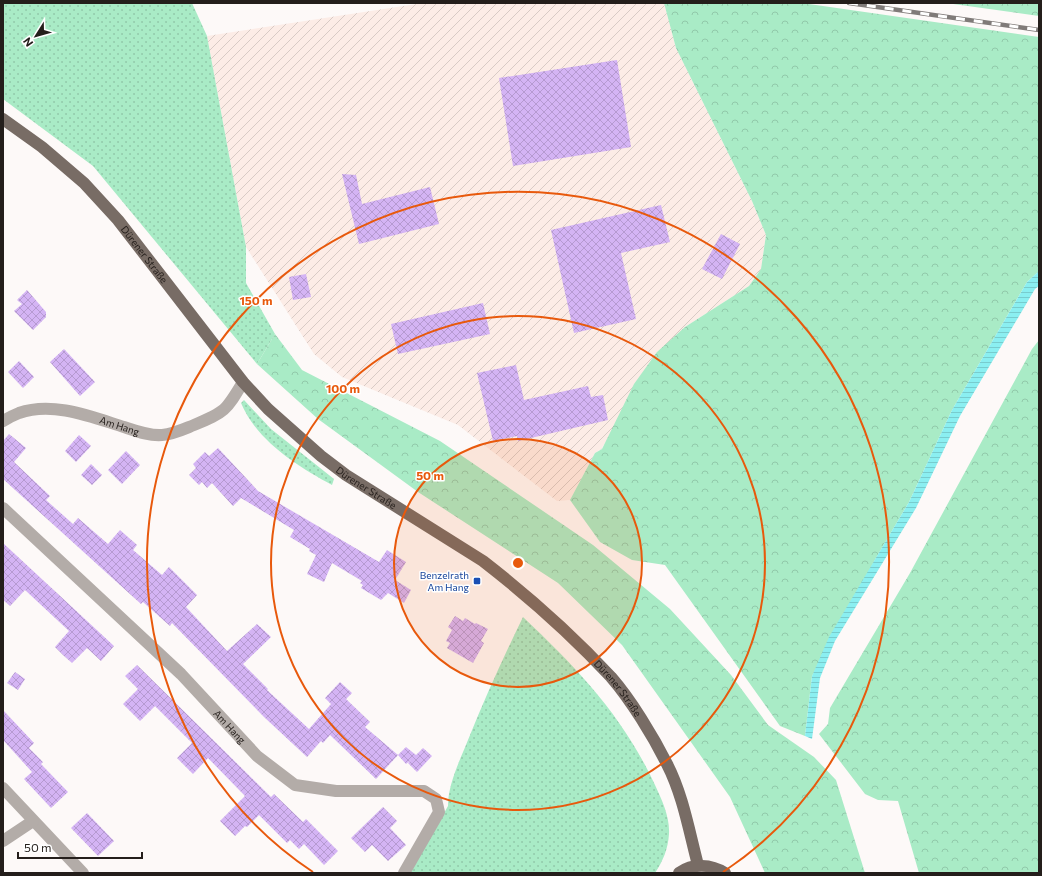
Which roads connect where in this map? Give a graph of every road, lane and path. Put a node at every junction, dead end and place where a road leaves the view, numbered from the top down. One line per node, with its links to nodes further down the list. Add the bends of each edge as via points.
1 (3, 119): 2 (main road, Dürener Straße, via 42,147 84,183 118,220)
2 (242, 382): 3 (street, Am Hang, via 229,406 219,415 162,435 147,434 90,416 60,410 20,413); 8 (main road, Dürener Straße, via 294,432 346,475 500,574 560,626 612,678 668,765 683,806)
3 (3, 421)
4 (3, 508): 10 (street, Am Hang, via 181,674 257,756 295,785 349,791 414,790 424,791 436,799 439,812)
5 (3, 788): 6 (street)
6 (33, 821): 7 (street); 9 (street)
7 (3, 841)
8 (698, 865): 11 (main road); 12 (main road, via 718,868)
9 (84, 873)
10 (404, 873)
11 (679, 873)
12 (725, 873)

